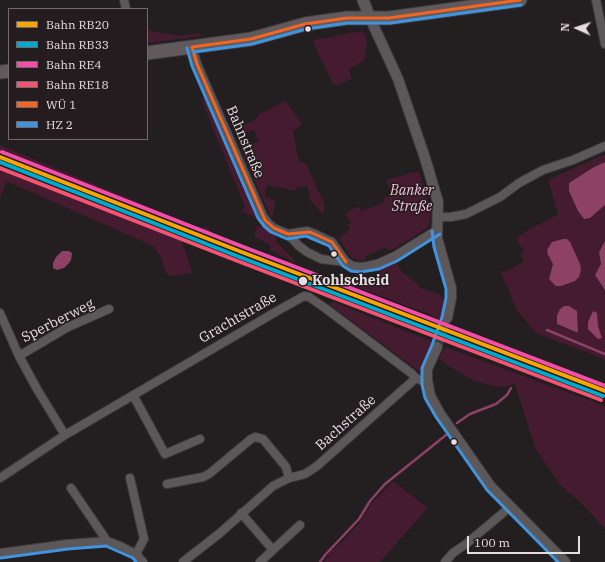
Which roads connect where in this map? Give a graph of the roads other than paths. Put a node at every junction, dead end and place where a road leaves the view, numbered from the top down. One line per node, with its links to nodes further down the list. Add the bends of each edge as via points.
1 (363, 0): 4 (main road)
2 (520, 0): 4 (main road)
3 (596, 0): 5 (street)
4 (370, 18): 6 (main road, via 347,18 305,24 251,39); 9 (street, via 398,79 425,158 438,202)
5 (605, 44)
6 (192, 47): 7 (main road); 11 (street, Bahnstraße, via 263,216 274,228)
7 (148, 53)
8 (605, 146): 9 (street, via 543,170 500,197 466,214)
9 (439, 217): 10 (street)
10 (437, 230): 12 (street, Bahnstraße, via 377,264 361,267); 15 (street, via 451,288)
11 (288, 234): 12 (street, Bahnstraße, via 303,249 321,259); 12 (street, via 306,231 332,242)
12 (346, 262)
13 (109, 309): 17 (street, Sperberweg, via 68,328)
14 (0, 313): 17 (street, Sperberweg)
15 (447, 318)
16 (437, 348): 19 (street, via 427,369)
17 (19, 356): 21 (street, Sperberweg)
18 (416, 378): 19 (street, Grachtstraße); 20 (street, Grachtstraße, via 325,308 304,296); 25 (street, Bachstraße, via 317,466 306,474)
19 (427, 380): 28 (street, via 430,396 440,414 491,487)
20 (133, 395): 21 (street, Grachtstraße); 22 (street, via 165,454)
21 (65, 435): 23 (street, Grachtstraße)
22 (200, 439)
23 (0, 478)
24 (130, 478): 34 (street, via 144,539)
25 (289, 478): 26 (street, via 286,467 263,439 255,437 209,474); 29 (street, Bachstraße, via 273,486)
26 (167, 484)
27 (71, 488): 31 (street)
28 (510, 507): 38 (street); 39 (street)
29 (241, 513): 32 (street); 36 (street, Bachstraße)
30 (300, 525): 32 (street)
31 (106, 542): 33 (street, via 67,544); 34 (street)
32 (273, 550): 37 (street)
33 (0, 554)
34 (136, 554): 35 (street)
35 (143, 562)
36 (183, 562)
37 (260, 562)
38 (445, 562)
39 (565, 562)

